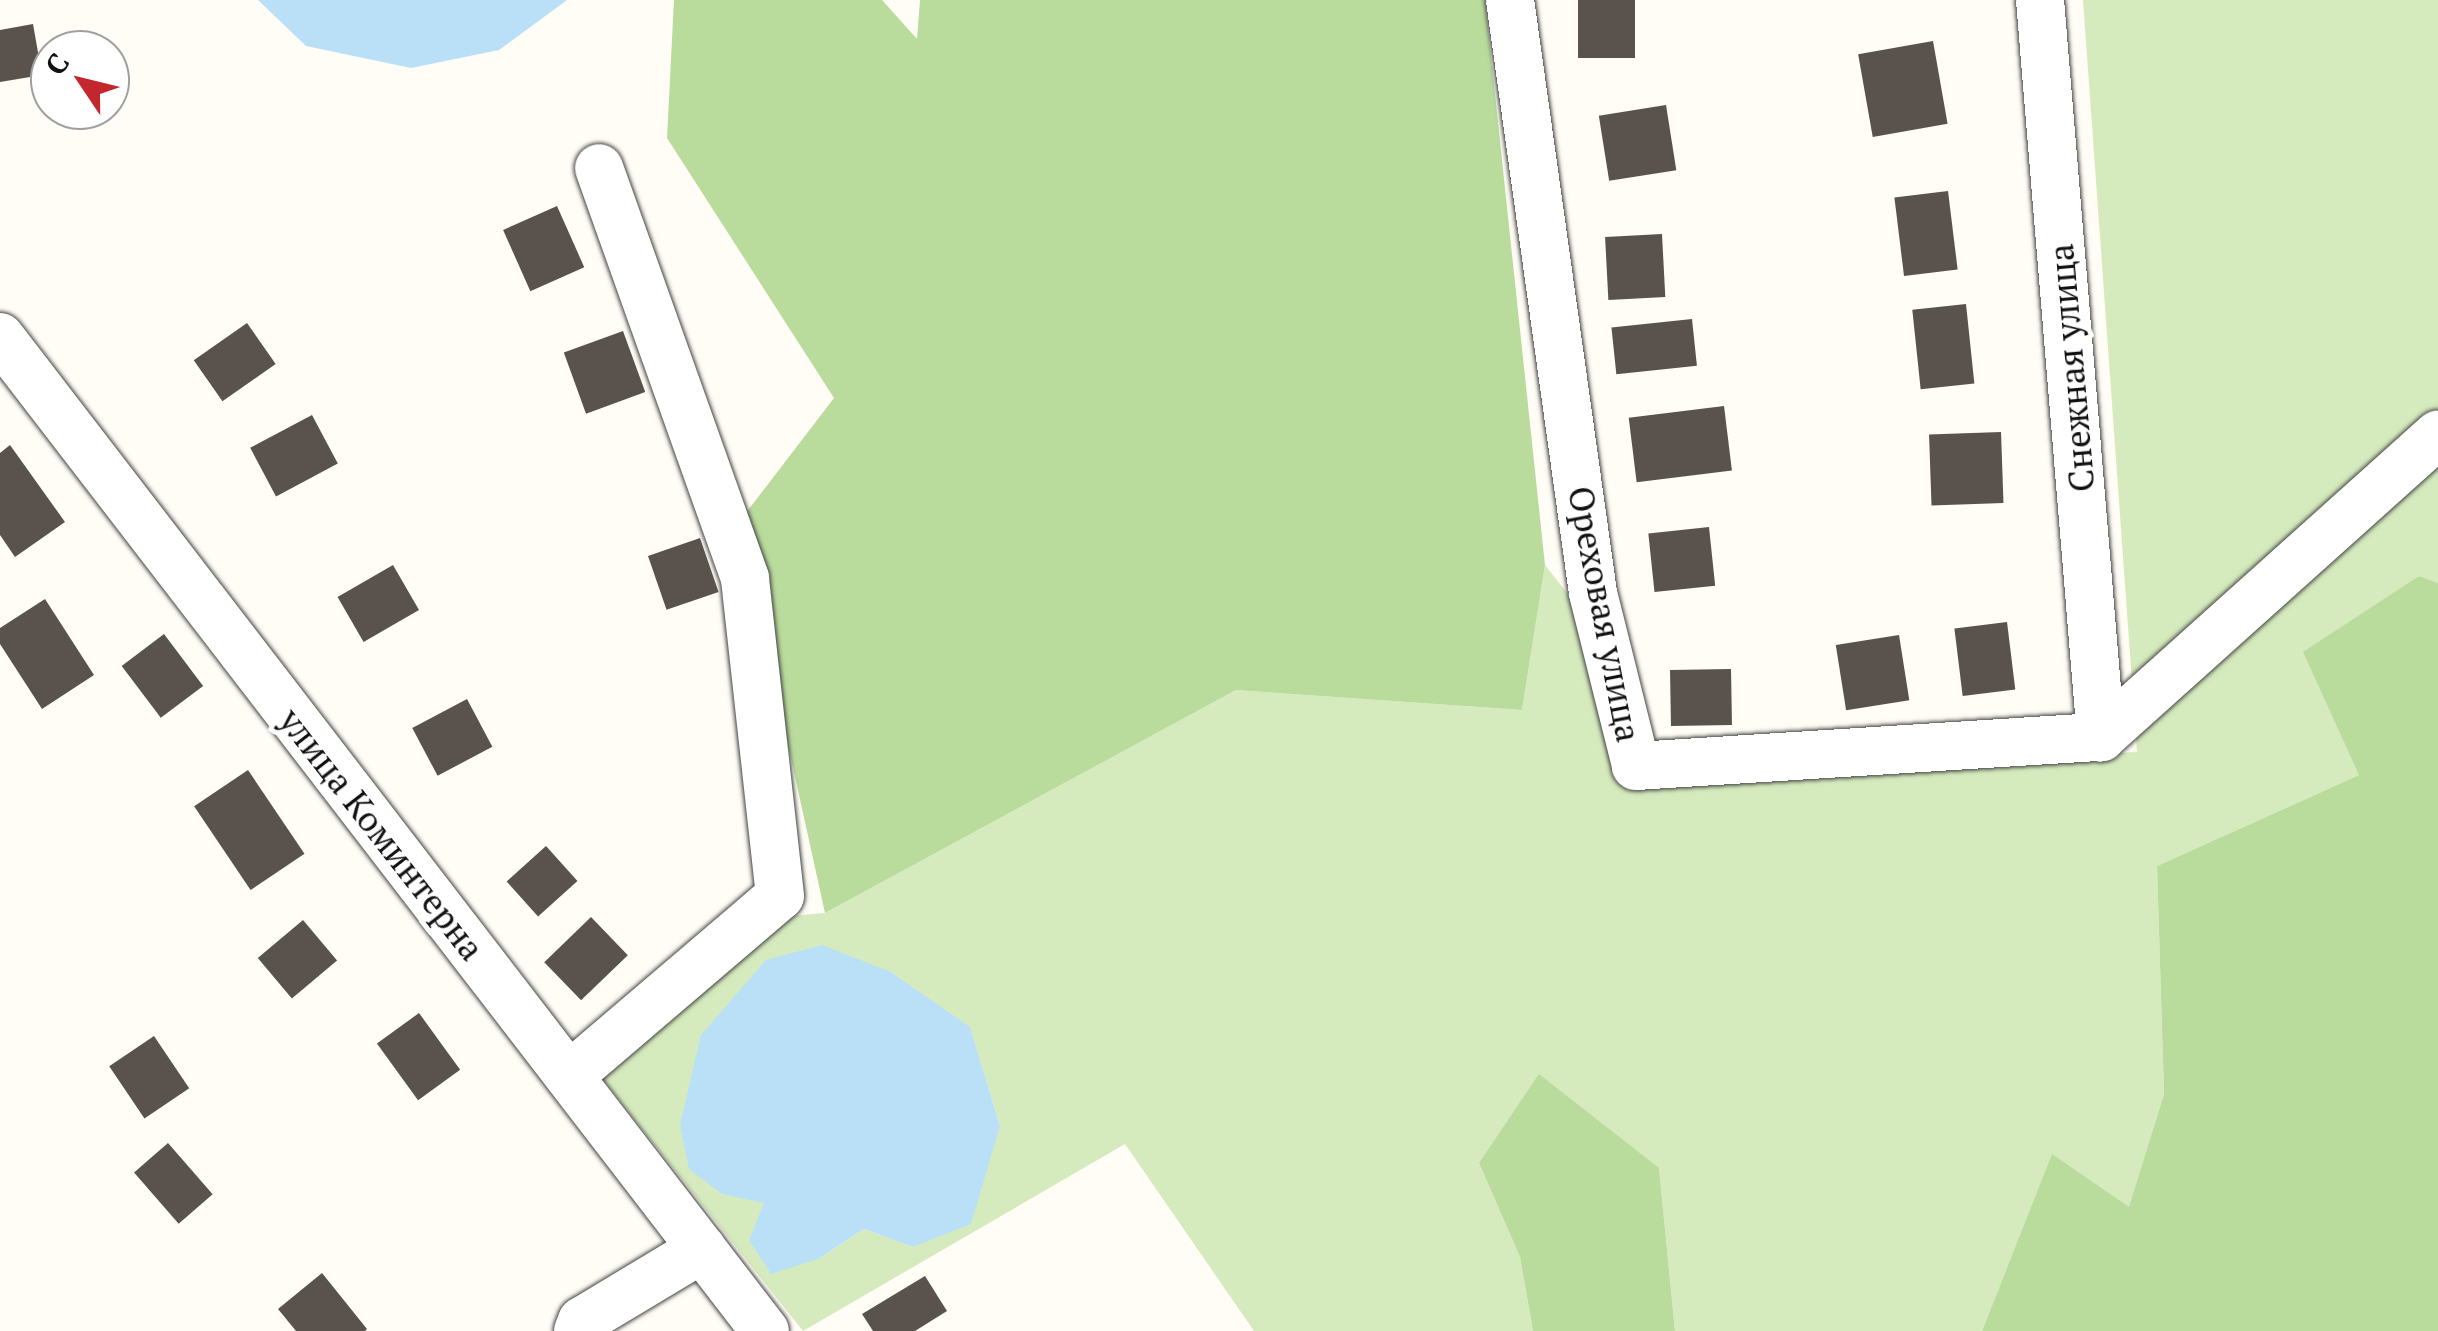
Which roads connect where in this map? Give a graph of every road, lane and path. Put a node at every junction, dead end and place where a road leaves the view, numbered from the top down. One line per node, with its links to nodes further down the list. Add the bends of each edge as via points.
1 (1510, 0): 6 (street, Ореховая улица, via 1593,593 1636,766)
2 (2040, 0): 6 (street, Снежная улица)
3 (598, 168): 7 (street, via 745,578 780,896)
4 (0, 337): 7 (street, улица Коминтерна)
5 (2438, 435): 6 (street)
6 (2101, 737)
7 (569, 1076): 8 (street, улица Коминтерна)
8 (702, 1249): 9 (street, via 582,1321); 10 (street, улица Коминтерна)
9 (578, 1331)
10 (765, 1331)

